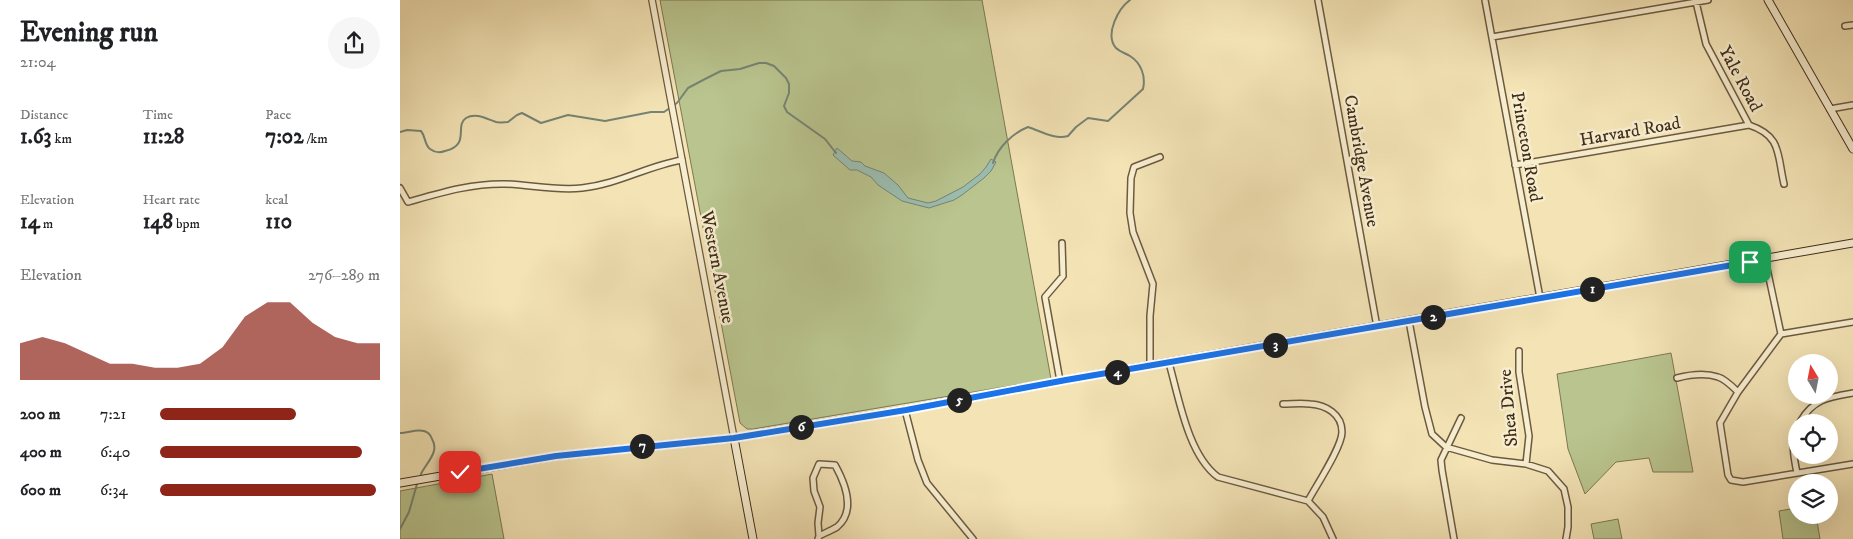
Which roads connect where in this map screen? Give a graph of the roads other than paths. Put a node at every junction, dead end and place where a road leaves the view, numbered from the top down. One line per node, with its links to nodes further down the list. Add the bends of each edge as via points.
1 (652, 0): 15 (street, Western Avenue)
2 (1318, 0): 25 (street, Cambridge Avenue)
3 (1485, 0): 9 (street, Princeton Road)
4 (1708, 0): 6 (street)
5 (1768, 0): 11 (main road)
6 (1696, 2): 9 (street); 12 (street, Yale Road, via 1706,44)
7 (1853, 25): 8 (street)
8 (1846, 26)
9 (1492, 37): 16 (street, Princeton Road)
10 (1853, 105): 11 (street)
11 (1830, 109): 13 (main road)
12 (1749, 125): 16 (street, Harvard Road); 17 (street, Yale Road, via 1774,141)
13 (1853, 149)
14 (1160, 157): 29 (street, via 1134,167 1131,178 1133,232 1153,284)
15 (682, 160): 18 (street, via 662,164 622,180 581,188 487,184 408,202); 38 (street, Western Avenue)
16 (1515, 166): 22 (street, Princeton Road)
17 (1784, 184)
18 (400, 188)
19 (1062, 243): 31 (street, via 1063,276 1044,297)
20 (1853, 243): 21 (main road)
21 (1766, 259): 22 (main road); 26 (street)
22 (1540, 298): 23 (main road)
23 (1409, 321): 25 (main road); 39 (street, via 1432,434)
24 (1853, 322): 26 (street)
25 (1377, 327): 28 (main road)
26 (1781, 334): 32 (street)
27 (1519, 350): 40 (street, Shea Drive, via 1519,372 1529,436)
28 (1169, 363): 29 (main road); 45 (street, via 1192,442 1208,470 1218,477)
29 (1150, 366): 31 (main road)
30 (1677, 378): 32 (street, via 1716,376)
31 (1060, 381): 35 (main road)
32 (1738, 392): 43 (street, via 1720,423 1726,470 1731,480 1743,482)
33 (1853, 393): 36 (street, via 1813,405)
34 (1283, 404): 45 (street, via 1328,408 1338,417 1342,432 1333,458)
35 (906, 410): 38 (main road); 48 (street, via 927,484)
36 (1806, 414)
37 (1461, 418): 39 (street)
38 (734, 438): 44 (main road, via 556,456); 47 (main road, Western Avenue)
39 (1446, 447): 40 (street, via 1492,460); 50 (street, via 1441,460)
40 (1526, 464): 51 (street, via 1548,471 1564,489 1568,507)
41 (1795, 464): 43 (street)
42 (1853, 464): 43 (street)
43 (1797, 473)
44 (400, 483)
45 (1308, 501): 49 (street, via 1323,517)
46 (818, 537): 46 (street, via 837,526 848,506 844,482 835,465 819,464 813,478 820,508)
47 (752, 539)
48 (973, 539)
49 (1332, 539)
50 (1454, 539)
51 (1566, 539)

